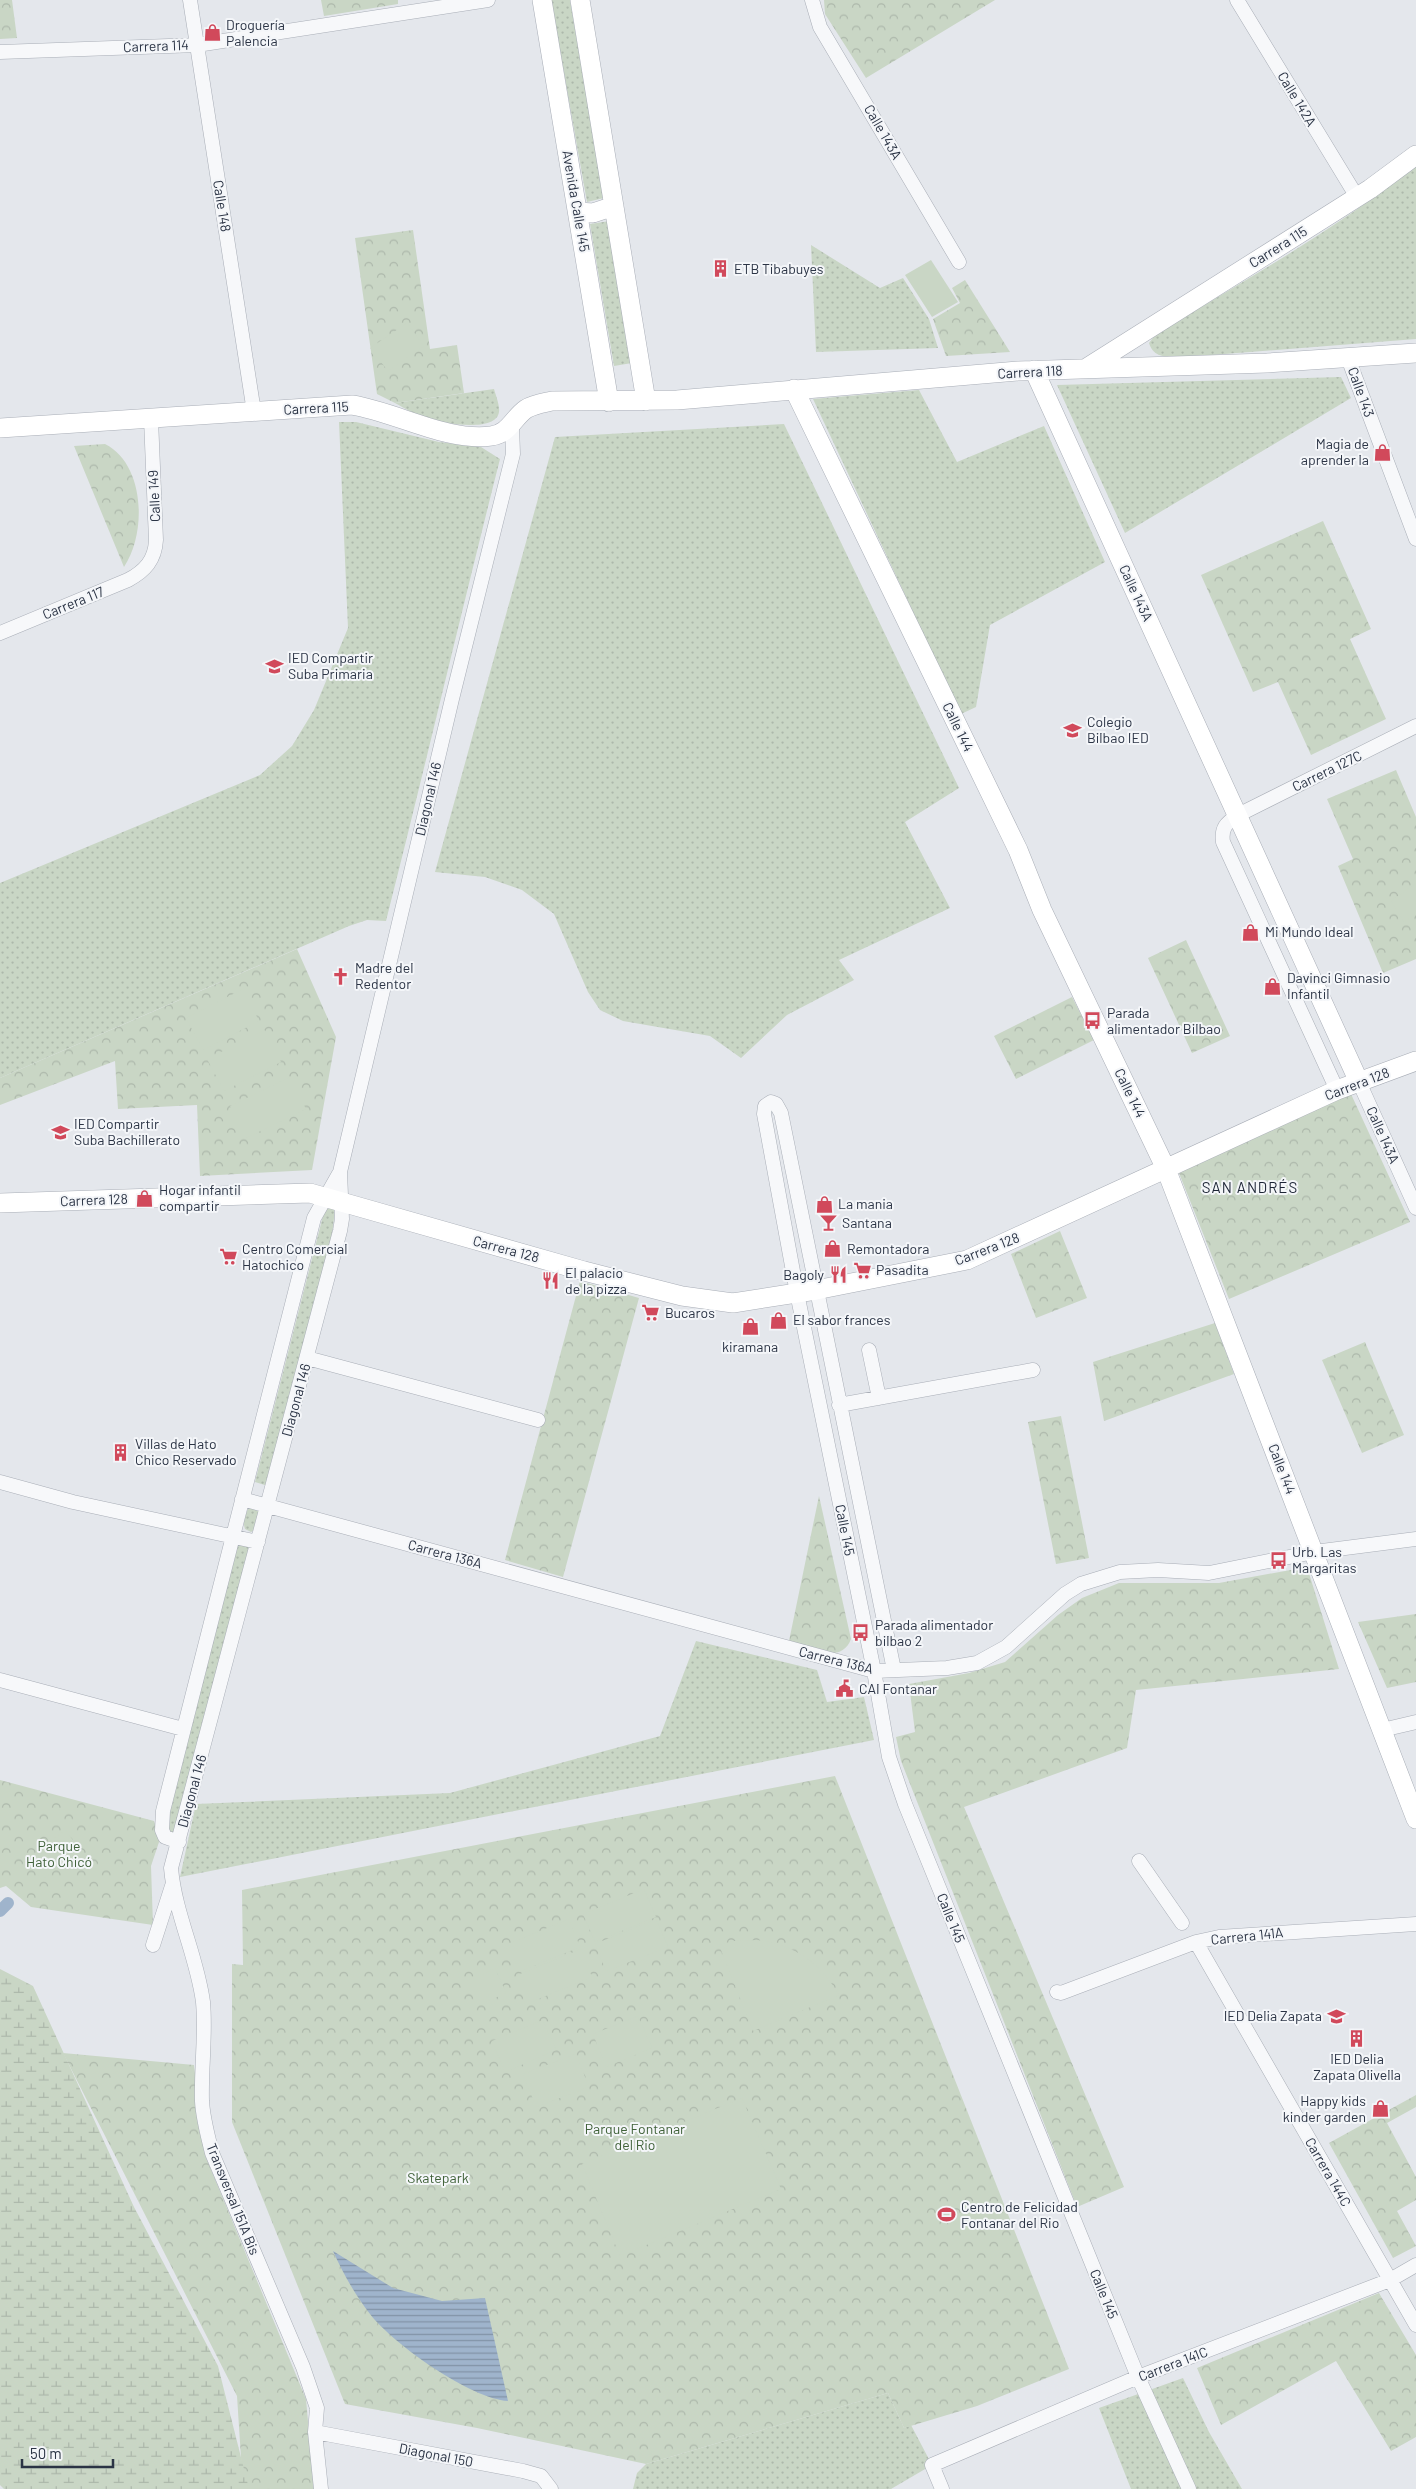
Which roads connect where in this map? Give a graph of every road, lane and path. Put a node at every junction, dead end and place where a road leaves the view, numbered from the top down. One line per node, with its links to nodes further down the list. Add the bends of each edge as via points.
1 (190, 0): 7 (street, Calle 148)
2 (488, 0): 7 (street, Carrera 114)
3 (542, 0): 12 (street, Avenida Calle 145)
4 (580, 0): 11 (street)
5 (812, 0): 13 (street, Calle 143A, via 820,27)
6 (1237, 0): 10 (street, Calle 142A)
7 (197, 45): 8 (street, Carrera 114); 23 (street, Calle 148)
8 (0, 52)
9 (1416, 154): 10 (street, Carrera 115)
10 (1357, 197): 14 (street, Carrera 115)
11 (614, 206): 12 (street, via 593,213); 21 (street)
12 (578, 212): 22 (street, Avenida Calle 145)
13 (959, 262)
14 (1138, 336): 17 (street, via 1136,353); 18 (street, Carrera 115)
15 (1416, 353): 16 (street, Carrera 118)
16 (1348, 358): 17 (street, Carrera 118); 27 (street, Calle 143)
17 (1146, 367): 18 (street, Carrera 118)
18 (1084, 369): 19 (street, Carrera 118)
19 (1034, 370): 20 (street, Carrera 118); 31 (street, Calle 143A)
20 (794, 390): 21 (street, Carrera 118); 35 (street, Calle 144, via 1018,850 1042,910)
21 (646, 401): 22 (street, Carrera 115)
22 (608, 402): 25 (street, Carrera 115, via 552,401 537,404 520,414)
23 (254, 412): 24 (street, Carrera 115); 25 (street, Carrera 115, via 352,405 440,430 475,436 492,436)
24 (151, 419): 26 (street, Carrera 115); 28 (street, Calle 149, via 156,552)
25 (512, 426): 36 (street, Diagonal 146, via 513,454)
26 (0, 428)
27 (1416, 539)
28 (145, 569): 29 (street, Carrera 117, via 128,580)
29 (0, 633)
30 (1416, 726): 31 (street, Carrera 127C)
31 (1238, 815): 33 (street, Calle 143A); 34 (street, via 1224,826 1221,832 1223,842)
32 (1416, 1061): 33 (street, Carrera 128)
33 (1359, 1082): 34 (street, Carrera 128); 38 (street, Calle 143A)
34 (1337, 1090): 35 (street, Carrera 128)
35 (1166, 1169): 39 (street, Carrera 128, via 967,1260); 53 (street, Calle 144)
36 (333, 1200): 37 (street, Carrera 128, via 301,1192); 40 (street, Carrera 128, via 584,1271 704,1301 732,1303); 42 (street, Diagonal 146, via 340,1231); 48 (street, Diagonal 146, via 314,1218)
37 (0, 1203)
38 (1416, 1208)
39 (816, 1290): 40 (street, Carrera 128); 40 (street, Calle 145, via 781,1113 771,1102 765,1106 764,1114); 45 (street, Calle 145)
40 (797, 1293): 55 (street, Calle 145)
41 (869, 1350): 44 (street)
42 (307, 1358): 46 (street); 49 (street, Diagonal 146)
43 (1033, 1370): 44 (street)
44 (879, 1398): 45 (street)
45 (840, 1406): 54 (street, Calle 145)
46 (538, 1420)
47 (0, 1482): 50 (street, via 73,1502)
48 (242, 1499): 49 (street, Carrera 136A); 50 (street, Diagonal 146)
49 (267, 1506): 52 (street, Diagonal 146); 55 (street, Carrera 136A)
50 (232, 1537): 52 (street); 58 (street, Diagonal 146)
51 (1416, 1539): 53 (street, Carrera 136A)
52 (258, 1542): 61 (street, Diagonal 146)
53 (1314, 1552): 54 (street, Carrera 136A, via 1209,1573 1134,1570 1100,1577 1065,1594 992,1657 963,1667); 59 (street, Calle 144)
54 (894, 1670): 55 (street, Carrera 136A)
55 (874, 1671): 72 (street, Calle 145, via 888,1757 905,1804)
56 (0, 1680): 58 (street)
57 (1416, 1722): 59 (street)
58 (183, 1729): 61 (street, Diagonal 146, via 162,1819 165,1837)
59 (1382, 1730): 60 (street, Calle 144)
60 (1416, 1819)
61 (179, 1842): 63 (street, Transversal 151A Bis, via 171,1868)
62 (1140, 1861): 64 (street)
63 (172, 1886): 67 (street); 73 (street, Transversal 151A Bis, via 203,2003 202,2103 212,2153 303,2367 317,2408)
64 (1182, 1923)
65 (1416, 1924): 66 (street, Carrera 141A, via 1234,1935)
66 (1196, 1942): 68 (street, Carrera 141A); 70 (street, Carrera 144C)
67 (153, 1945)
68 (1057, 1992)
69 (1416, 2265): 70 (street, Carrera 141C)
70 (1390, 2280): 71 (street, Carrera 144C); 72 (street, Carrera 141C)
71 (1416, 2325)
72 (1138, 2377): 76 (street, Carrera 141C, via 932,2465); 77 (street, Calle 145)
73 (315, 2432): 74 (street, Transversal 151A Bis); 75 (street, Diagonal 150, via 523,2471 541,2476)
74 (321, 2489)
75 (551, 2489)
76 (942, 2489)
77 (1188, 2489)

